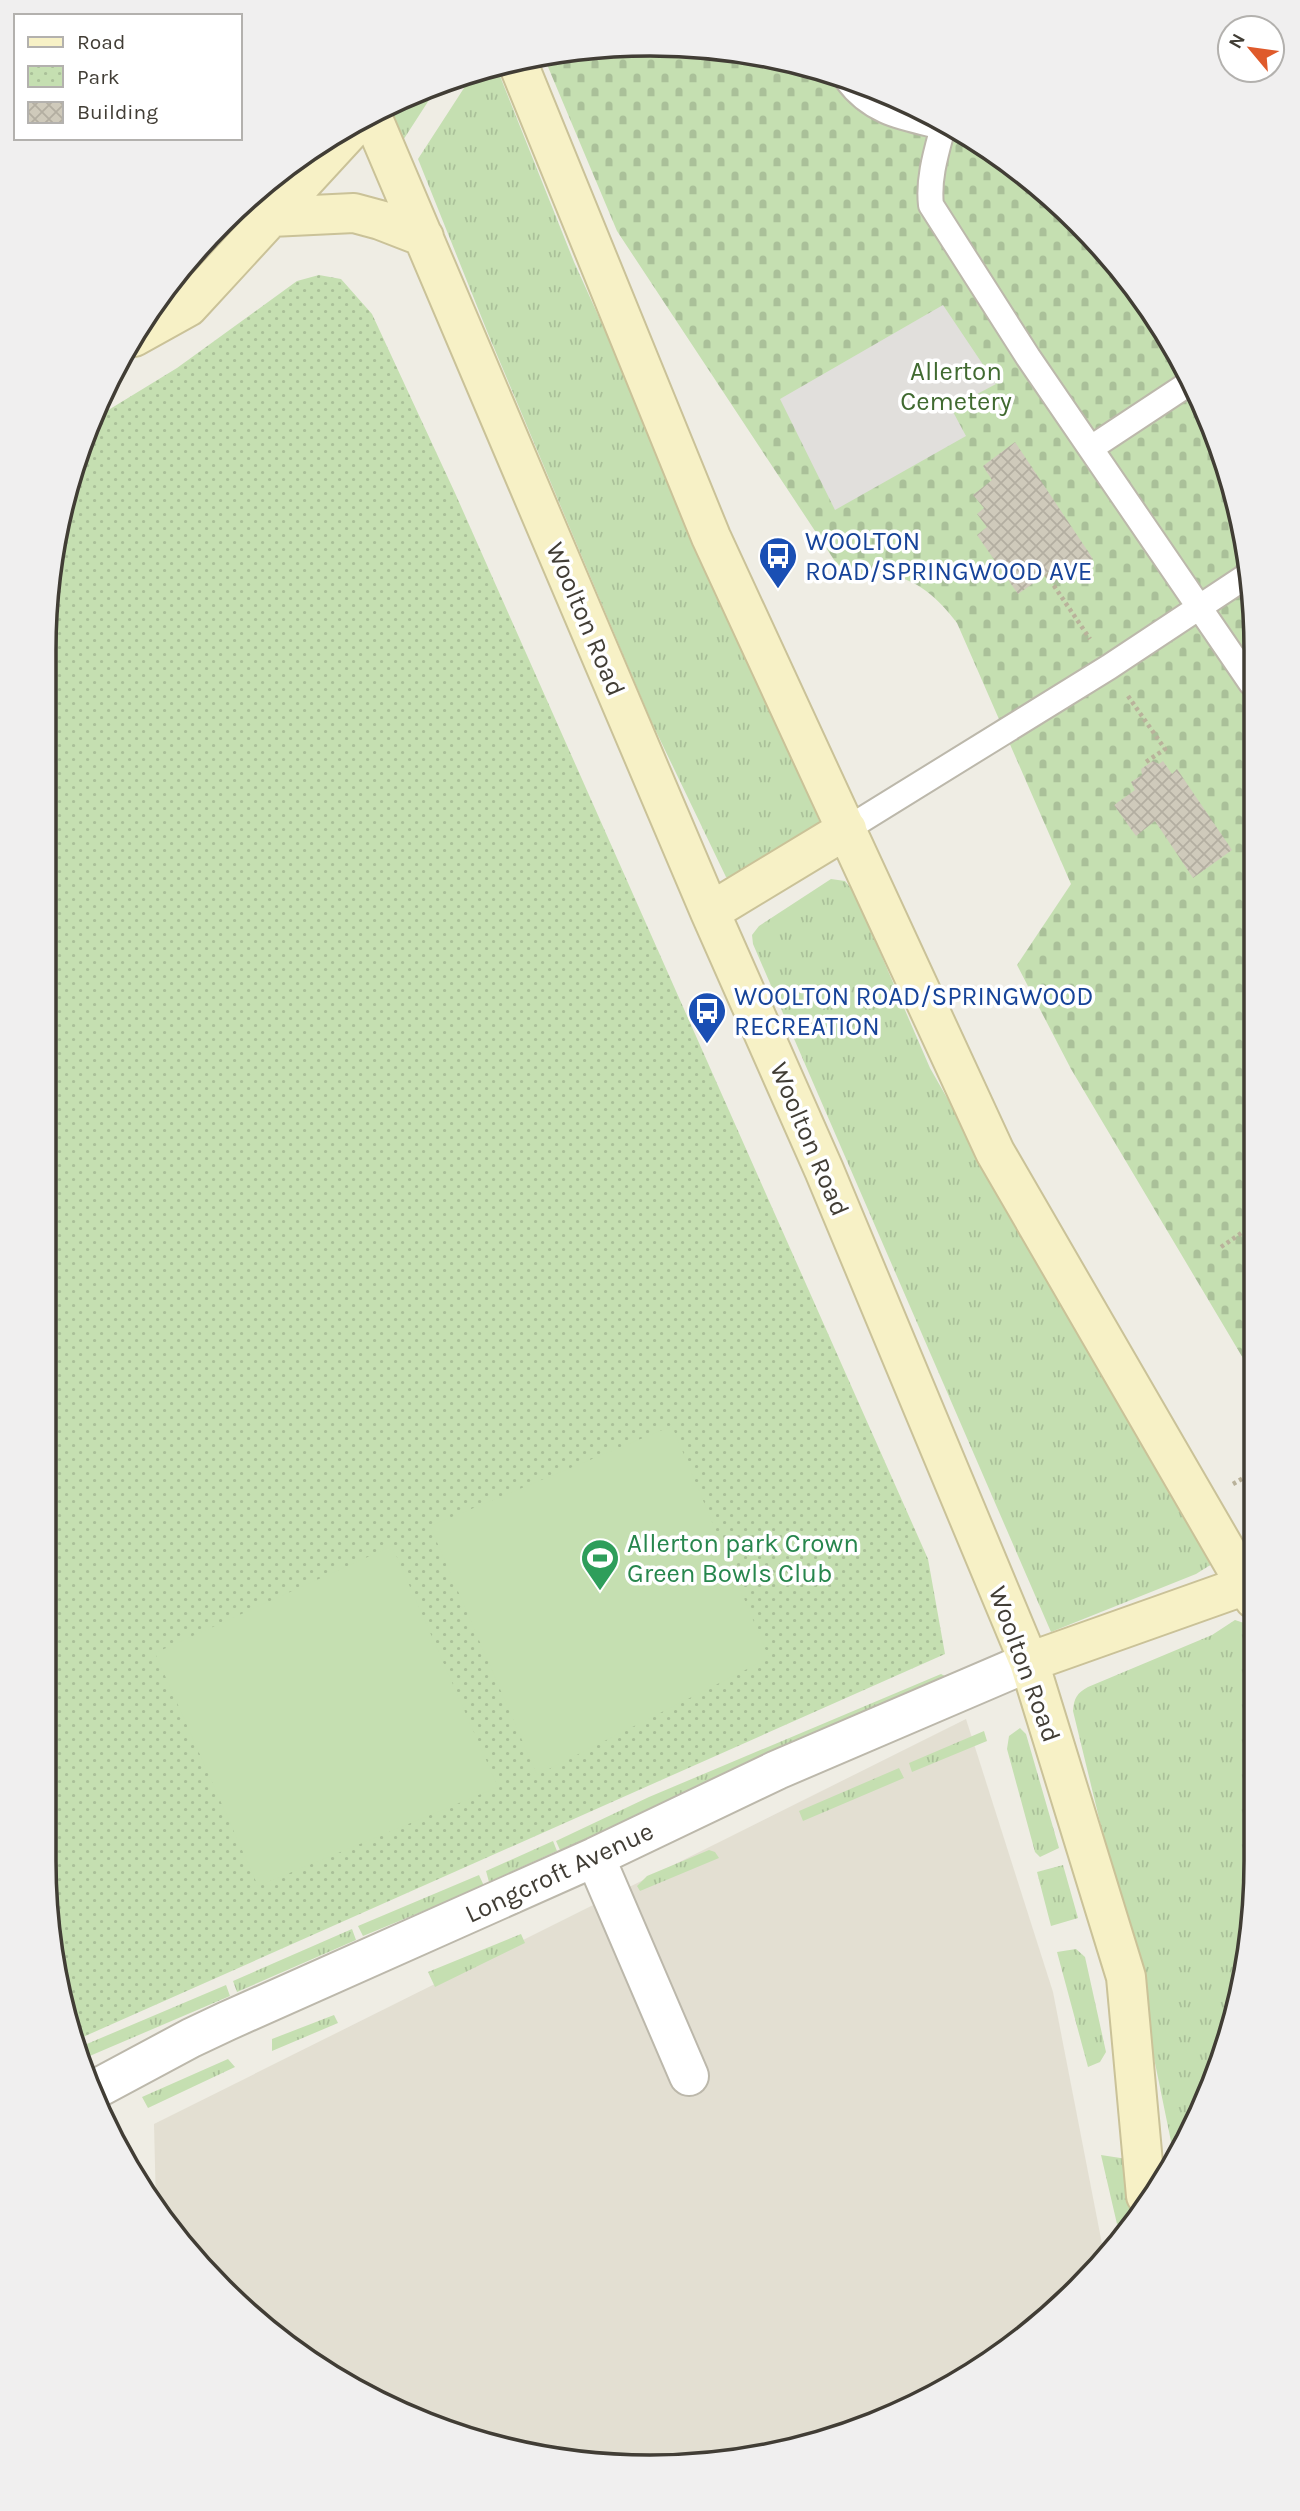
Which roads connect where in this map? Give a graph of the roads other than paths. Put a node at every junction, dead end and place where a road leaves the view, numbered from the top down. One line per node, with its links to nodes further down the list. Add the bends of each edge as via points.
1 (521, 70): 15 (main road, via 711,537)
2 (857, 94): 3 (lane, via 878,108)
3 (921, 121)
4 (375, 124): 8 (main road, Woolton Road)
5 (943, 134): 11 (lane, via 929,191 931,205)
6 (334, 147): 7 (main road)
7 (271, 217): 8 (main road, via 354,213); 9 (main road, via 188,307)
8 (424, 237): 16 (main road, Woolton Road)
9 (152, 327)
10 (1183, 387): 11 (lane)
11 (1091, 448): 13 (lane)
12 (1240, 580): 13 (lane)
13 (1200, 607): 14 (lane); 15 (lane)
14 (1244, 673)
15 (848, 830): 16 (main road); 17 (main road, via 995,1152)
16 (710, 912): 19 (main road, Woolton Road, via 824,1170)
17 (1244, 1576)
18 (1244, 1590): 19 (main road)
19 (1029, 1662): 20 (street, Longcroft Avenue, via 776,1770); 23 (main road, Woolton Road, via 1126,1977)
20 (595, 1857): 21 (street); 22 (street, Longcroft Avenue, via 191,2038)
21 (690, 2076)
22 (100, 2087)
23 (1145, 2189)

